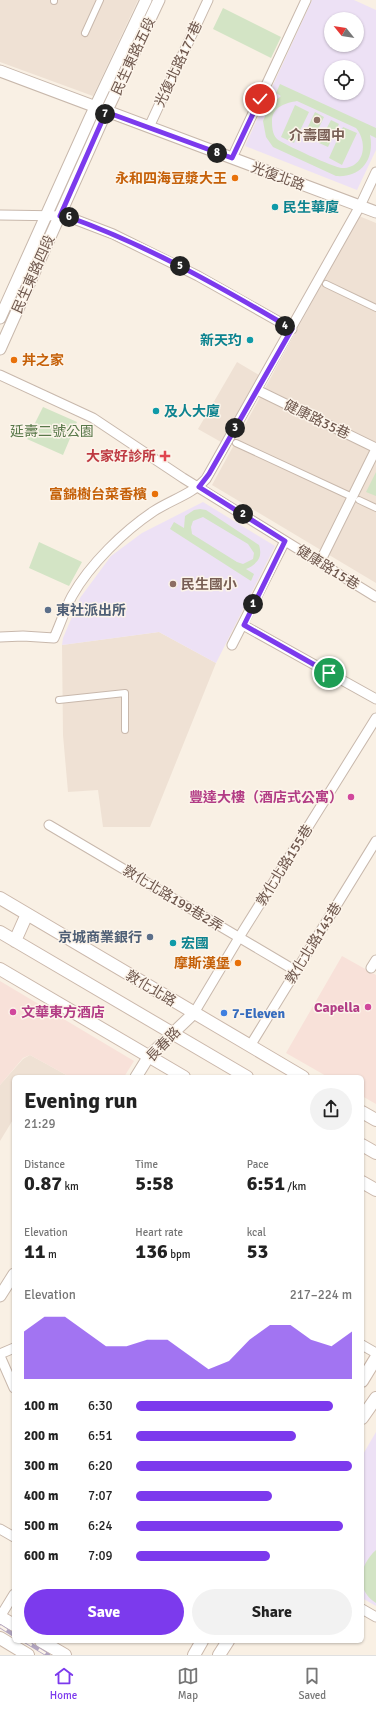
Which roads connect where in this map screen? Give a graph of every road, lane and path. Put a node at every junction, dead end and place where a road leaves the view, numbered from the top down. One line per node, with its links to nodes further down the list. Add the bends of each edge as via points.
1 (100, 0): 6 (street)
2 (146, 0): 8 (street, 民生東路五段)
3 (159, 0): 9 (street, 民生東路五段)
4 (208, 0): 10 (street, 光復北路177巷)
5 (306, 0): 11 (street)
6 (85, 32)
7 (0, 71): 8 (street, 光復北路)
8 (95, 108): 9 (street, 光復北路); 16 (street, 民生東路四段)
9 (106, 112): 10 (street, 光復北路); 17 (street, 民生東路四段)
10 (149, 128): 11 (street, 光復北路)
11 (232, 158): 13 (street, 光復北路)
12 (376, 172): 13 (street)
13 (360, 206): 14 (street, 光復北路); 21 (street)
14 (376, 212)
15 (0, 215): 16 (street)
16 (46, 216): 17 (street); 20 (street, 民生東路四段)
17 (60, 216): 21 (street, via 113,234 157,254); 22 (street, 民生東路四段)
18 (326, 284): 19 (street)
19 (376, 308)
20 (0, 318)
21 (292, 329): 24 (street)
22 (0, 349)
23 (0, 375): 27 (street, 健康路15巷, via 93,418)
24 (257, 390): 26 (street, 健康路35巷); 27 (street)
25 (236, 443): 28 (street)
26 (376, 448): 32 (street)
27 (199, 487): 31 (street, 健康路15巷); 35 (street, via 154,511 99,559 72,596 54,638)
28 (348, 495)
29 (359, 500): 30 (street)
30 (376, 508)
31 (285, 541): 32 (street, 健康路15巷); 34 (street)
32 (320, 562): 33 (street, 健康路15巷)
33 (376, 597)
34 (244, 625): 36 (street); 37 (street)
35 (0, 637)
36 (232, 645)
37 (376, 699)
38 (59, 700): 40 (street, via 125,693)
39 (376, 718): 46 (street, 敦化北路155巷)
40 (125, 730)
41 (49, 825): 46 (street, 敦化北路199巷2弄)
42 (376, 841): 49 (street, 敦化北路145巷)
43 (0, 898): 44 (main road, 敦化北路)
44 (27, 914): 47 (main road); 50 (main road, 敦化北路)
45 (0, 932): 47 (main road, 敦化北路)
46 (239, 938): 49 (street, 敦化北路199巷2弄); 50 (street, 敦化北路155巷)
47 (15, 941): 51 (main road, 敦化北路)
48 (0, 969): 53 (main road)
49 (296, 971): 52 (street, 敦化北路145巷)
50 (194, 1013): 51 (street, 長春路); 52 (main road, 敦化北路)
51 (172, 1033): 53 (street, 長春路); 56 (main road, 敦化北路)
52 (250, 1046): 57 (main road, 敦化北路)
53 (149, 1056): 54 (street, 長春路); 55 (main road)
54 (137, 1075)
55 (181, 1075)
56 (244, 1075)
57 (300, 1075)
58 (364, 1113): 59 (main road)
59 (376, 1120)
60 (364, 1146): 61 (main road)
61 (376, 1153)
62 (364, 1183): 63 (main road)
63 (376, 1190)
64 (12, 1277): 65 (street)
65 (0, 1296)
66 (364, 1346): 68 (street)
67 (12, 1349): 69 (street)
68 (376, 1353)
69 (0, 1355): 72 (street)
70 (376, 1358): 71 (main road)
71 (364, 1378)
72 (12, 1383)
73 (376, 1398): 74 (main road)
74 (364, 1415)
75 (0, 1529): 76 (street)
76 (12, 1536)
77 (12, 1597): 79 (street)
78 (364, 1610): 80 (street)
79 (0, 1617): 81 (main road)
80 (376, 1617)
81 (12, 1624)
82 (0, 1638): 86 (main road)
83 (44, 1643): 87 (main road)
84 (201, 1643): 88 (main road)
85 (227, 1643): 89 (main road)
86 (28, 1655)
87 (65, 1655)
88 (194, 1655)
89 (219, 1655)

